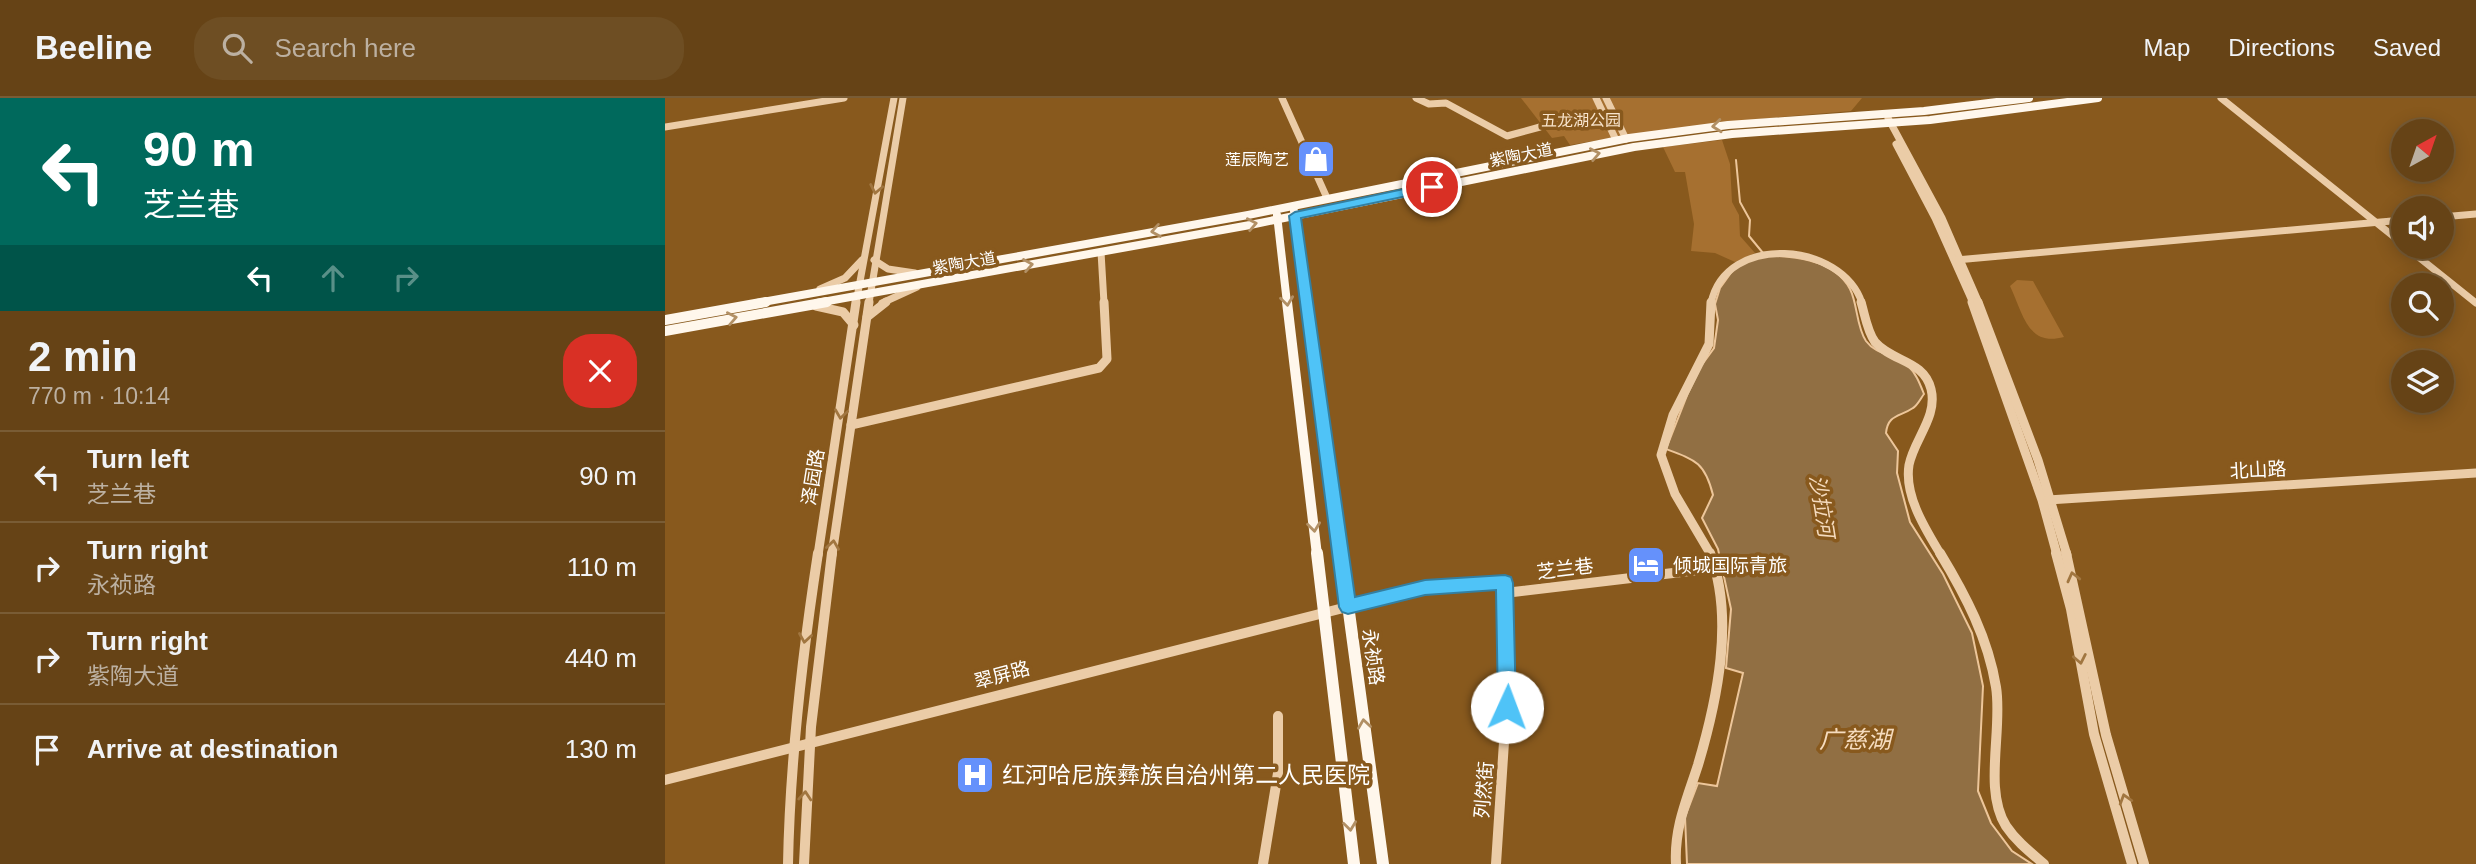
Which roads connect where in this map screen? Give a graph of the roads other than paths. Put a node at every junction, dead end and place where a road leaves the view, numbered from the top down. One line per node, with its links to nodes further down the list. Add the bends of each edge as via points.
1 (844, 98): 14 (street)
2 (894, 98): 27 (street, 泽园路, one-way to 27)
3 (903, 98): 29 (street, 泽园路)
4 (1282, 98): 18 (street)
5 (1416, 98): 12 (street)
6 (1449, 98): 12 (street)
7 (1596, 98): 17 (street)
8 (1606, 98): 16 (street)
9 (2029, 98): 13 (main road, 紫陶大道)
10 (2098, 98): 13 (main road, 紫陶大道)
11 (2221, 98): 24 (street)
12 (1441, 104): 15 (street, via 1507,136)
13 (1885, 119): 16 (main road, 紫陶大道, one-way to 16, via 1728,125); 19 (main road, 紫陶大道, one-way to 13, via 1662,143); 30 (street)
14 (665, 127)
15 (1540, 127)
16 (1626, 139): 17 (main road, 紫陶大道)
17 (1616, 141): 18 (main road, 紫陶大道)
18 (1327, 198): 19 (main road, 紫陶大道)
19 (1294, 210): 20 (main road, 紫陶大道); 49 (main road, 永祯路)
20 (1277, 214): 26 (main road, 紫陶大道, one-way to 20); 31 (main road, 紫陶大道, one-way to 31); 50 (main road, one-way to 50)
21 (2476, 214): 22 (street)
22 (2454, 216)
23 (2391, 221): 24 (street)
24 (2376, 223): 25 (street); 30 (street)
25 (2391, 235)
26 (1101, 252): 33 (main road, 紫陶大道, one-way to 26); 44 (street, via 1107,359 1099,368)
27 (863, 259): 34 (street, 泽园路); 35 (street, via 845,278)
28 (2420, 259): 38 (street)
29 (874, 260): 31 (street, via 898,272); 32 (street, 泽园路)
30 (1958, 260): 46 (street)
31 (930, 272): 32 (main road, 紫陶大道)
32 (871, 282): 34 (main road, 紫陶大道); 36 (street, 泽园路)
33 (927, 283): 36 (main road, 紫陶大道); 40 (street, via 889,299)
34 (860, 285): 35 (main road, 紫陶大道); 37 (street, 泽园路)
35 (807, 294): 41 (main road, 紫陶大道)
36 (869, 294): 37 (main road, 紫陶大道); 40 (street, 泽园路)
37 (858, 296): 39 (main road, 紫陶大道); 42 (street, 泽园路)
38 (2476, 303)
39 (804, 306): 42 (street, via 839,310); 43 (main road, 紫陶大道, one-way to 39)
40 (866, 319): 44 (street, 泽园路)
41 (665, 320)
42 (854, 326): 53 (street, 泽园路, one-way to 53, via 802,657)
43 (665, 331)
44 (851, 425): 52 (street, 泽园路, one-way to 44, via 818,653)
45 (2476, 473): 46 (street, 北山路)
46 (2046, 500): 63 (street, one-way to 63, via 2094,734); 64 (street, one-way to 46, via 2106,735 2082,610)
47 (1715, 568): 48 (street, 芝兰巷); 61 (street, via 1721,606 1717,672 1700,755 1676,824); 62 (street, via 1674,494 1661,454 1681,398 1711,340 1711,297 1734,267 1761,255 1816,261 1847,278 1858,292 1876,343 1921,369 1931,386 1933,405 1909,464 1909,482 1920,517 1966,598 1987,650 1998,692 1994,779 1998,812 2020,844)
48 (1505, 593): 49 (street, 芝兰巷, via 1505,583 1444,585); 60 (street, 列然街, via 1508,681)
49 (1348, 607): 50 (street, 翠屏路); 59 (main road, 永祯路, one-way to 49)
50 (1324, 612): 52 (street, 翠屏路); 58 (main road, one-way to 58)
51 (1278, 716): 57 (street, via 1280,764)
52 (810, 744): 53 (street, 翠屏路); 56 (street, 泽园路, one-way to 52)
53 (794, 748): 54 (street, 翠屏路); 55 (street, 泽园路)
54 (665, 780)
55 (788, 864)
56 (804, 864)
57 (1263, 864)
58 (1354, 864)
59 (1383, 864)
60 (1496, 864)
61 (1676, 864)
62 (2044, 864)
63 (2132, 864)
64 (2144, 864)

